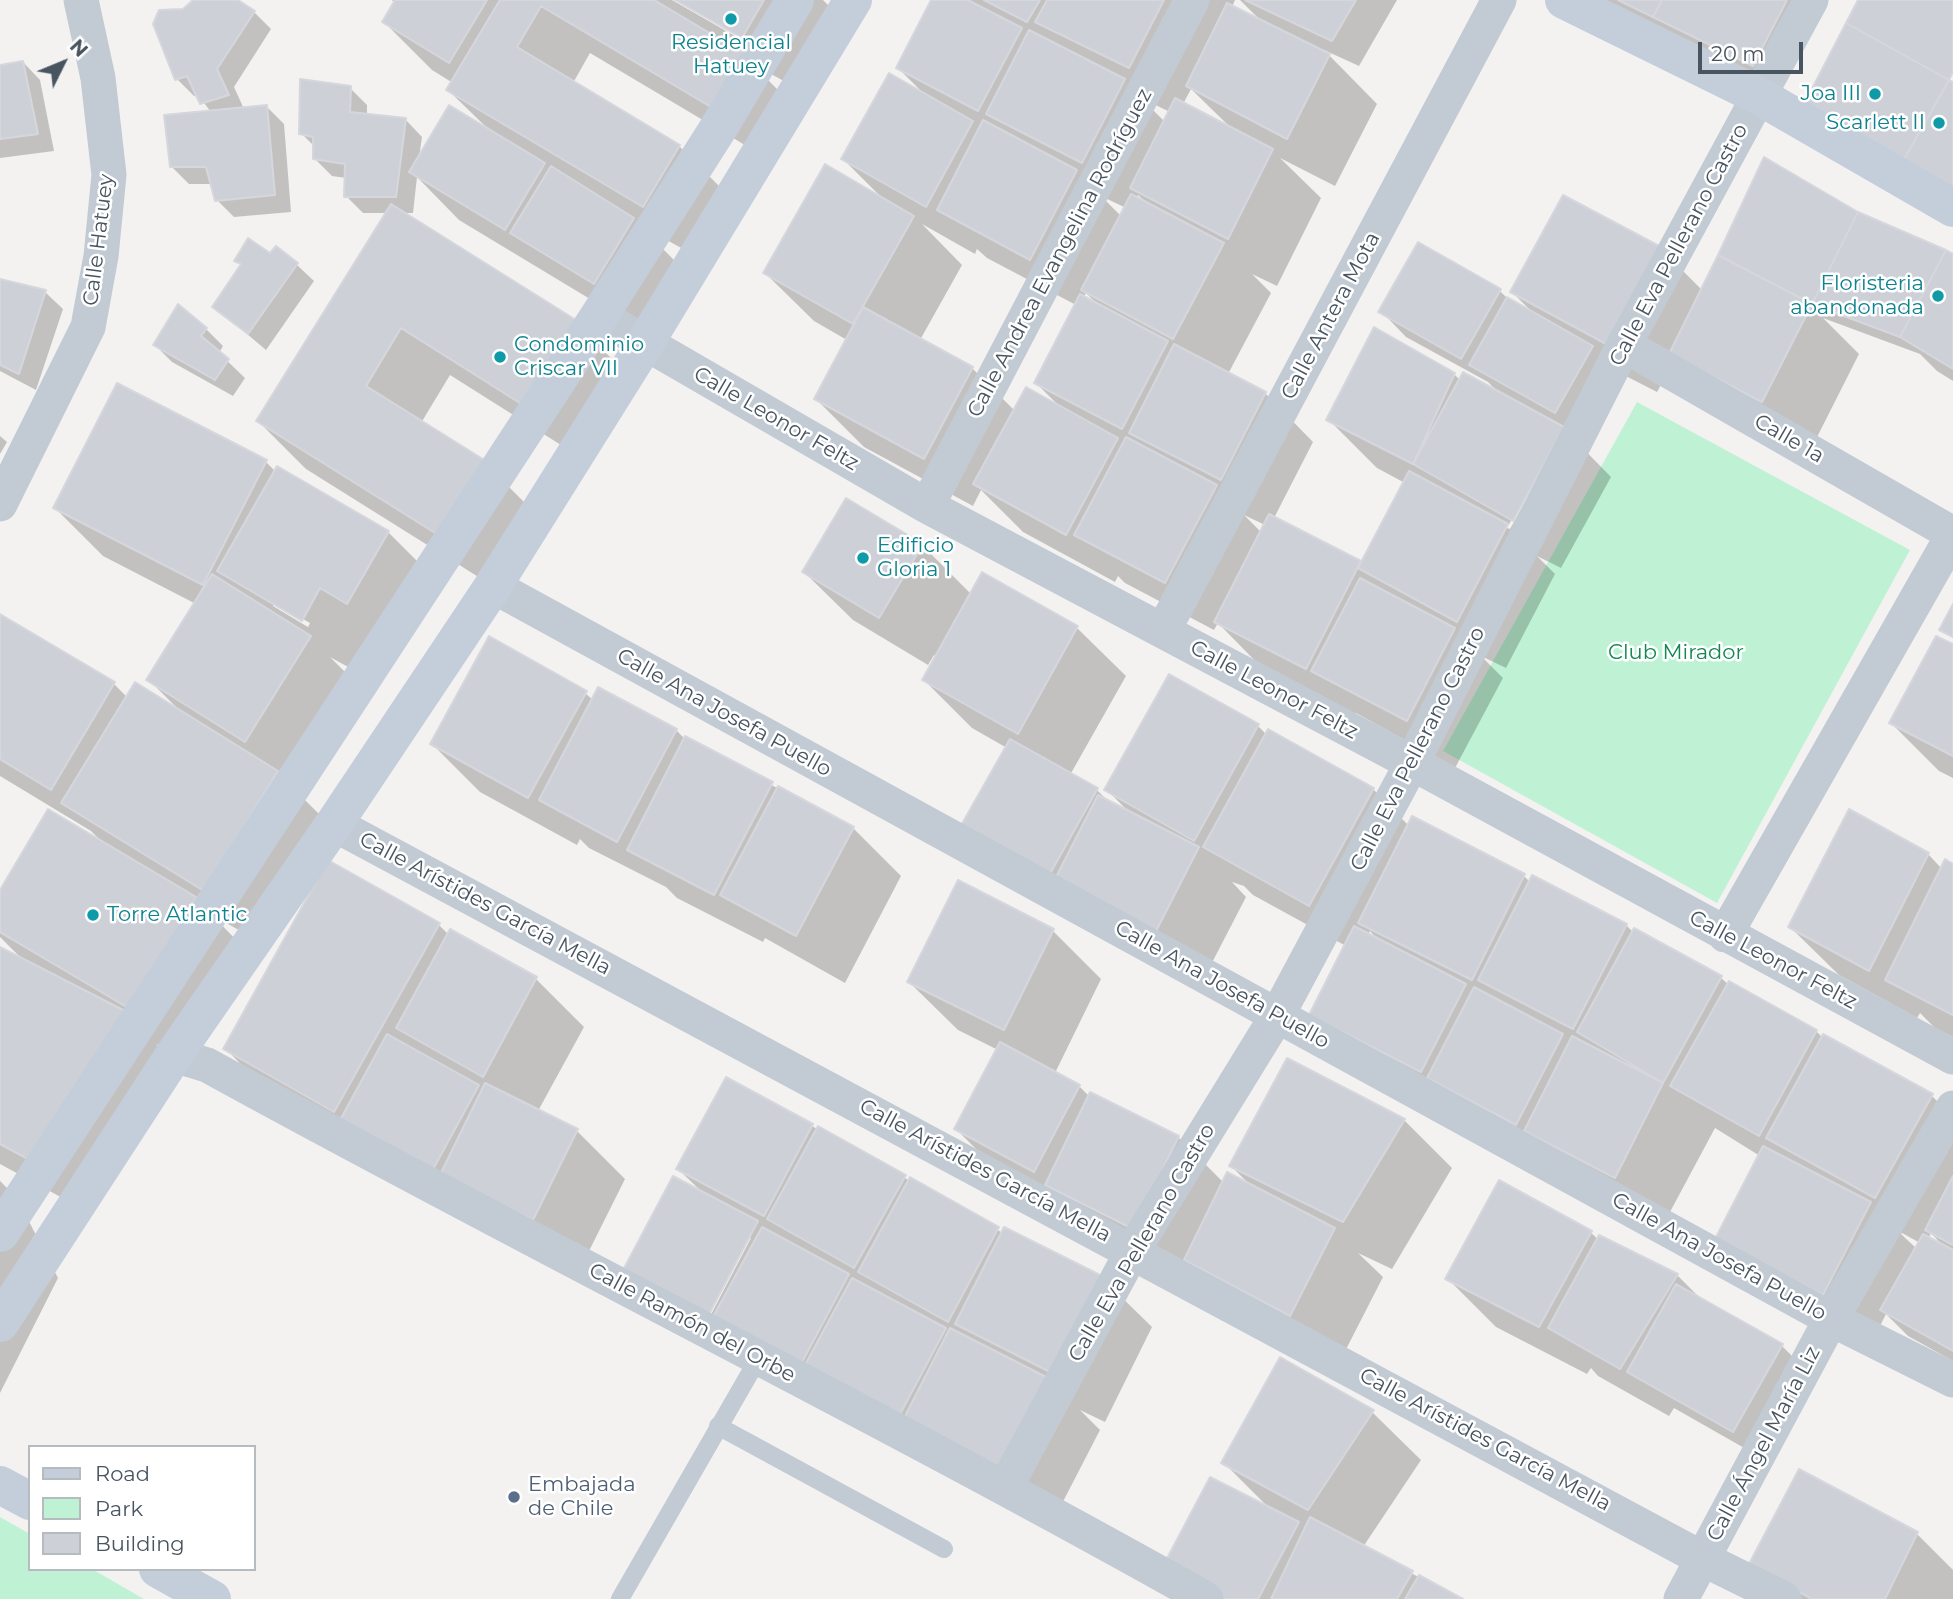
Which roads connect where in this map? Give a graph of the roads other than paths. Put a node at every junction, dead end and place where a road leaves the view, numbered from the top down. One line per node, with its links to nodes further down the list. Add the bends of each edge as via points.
1 (81, 0): 13 (street, Calle Hatuey, via 98,78 109,175 101,256 88,327)
2 (795, 0): 10 (street)
3 (853, 0): 11 (street)
4 (1192, 0): 14 (street, Calle Andrea Evangelina Rodríguez)
5 (1499, 0): 17 (street, Calle Antera Mota)
6 (1564, 0): 8 (street)
7 (1811, 0): 8 (street, Calle Eva Pellerano Castro)
8 (1759, 96): 9 (street); 12 (street, Calle Eva Pellerano Castro)
9 (1953, 208)
10 (599, 316): 11 (street, Calle Leonor Feltz); 25 (street)
11 (644, 345): 14 (street, Calle Leonor Feltz); 16 (street)
12 (1624, 345): 15 (street, Calle 1a); 18 (street, Calle Eva Pellerano Castro)
13 (0, 504)
14 (927, 506): 17 (street, Calle Leonor Feltz)
15 (1953, 534): 20 (street)
16 (493, 586): 19 (street); 21 (street, Calle Ana Josefa Puello)
17 (1163, 631): 18 (street, Calle Leonor Feltz)
18 (1412, 763): 20 (street, Calle Leonor Feltz); 21 (street, Calle Eva Pellerano Castro)
19 (334, 824): 22 (street); 26 (street, Calle Arístides García Mella)
20 (1725, 935): 23 (street, Calle Leonor Feltz)
21 (1277, 1016): 26 (street, Calle Eva Pellerano Castro); 27 (street, Calle Ana Josefa Puello)
22 (174, 1055): 28 (street); 29 (street, Calle Ramón del Orbe, via 207,1065)
23 (1953, 1057)
24 (1953, 1108): 27 (street, Calle Ángel María Liz)
25 (0, 1233)
26 (1133, 1250): 33 (street, Calle Eva Pellerano Castro); 36 (street, Calle Arístides García Mella)
27 (1831, 1319): 30 (street, Calle Ana Josefa Puello); 36 (street, Calle Ángel María Liz)
28 (0, 1323)
29 (758, 1359): 31 (lane); 33 (street, Calle Ramón del Orbe)
30 (1953, 1380)
31 (718, 1426): 35 (lane); 39 (lane)
32 (0, 1485): 34 (street)
33 (1006, 1486): 40 (street, Calle Ramón del Orbe)
34 (28, 1500)
35 (944, 1549)
36 (1703, 1559): 41 (street, Calle Ángel María Liz); 42 (street, Calle Arístides García Mella)
37 (162, 1571): 38 (street)
38 (212, 1599)
39 (620, 1599)
40 (1206, 1599)
41 (1681, 1599)
42 (1784, 1599)

